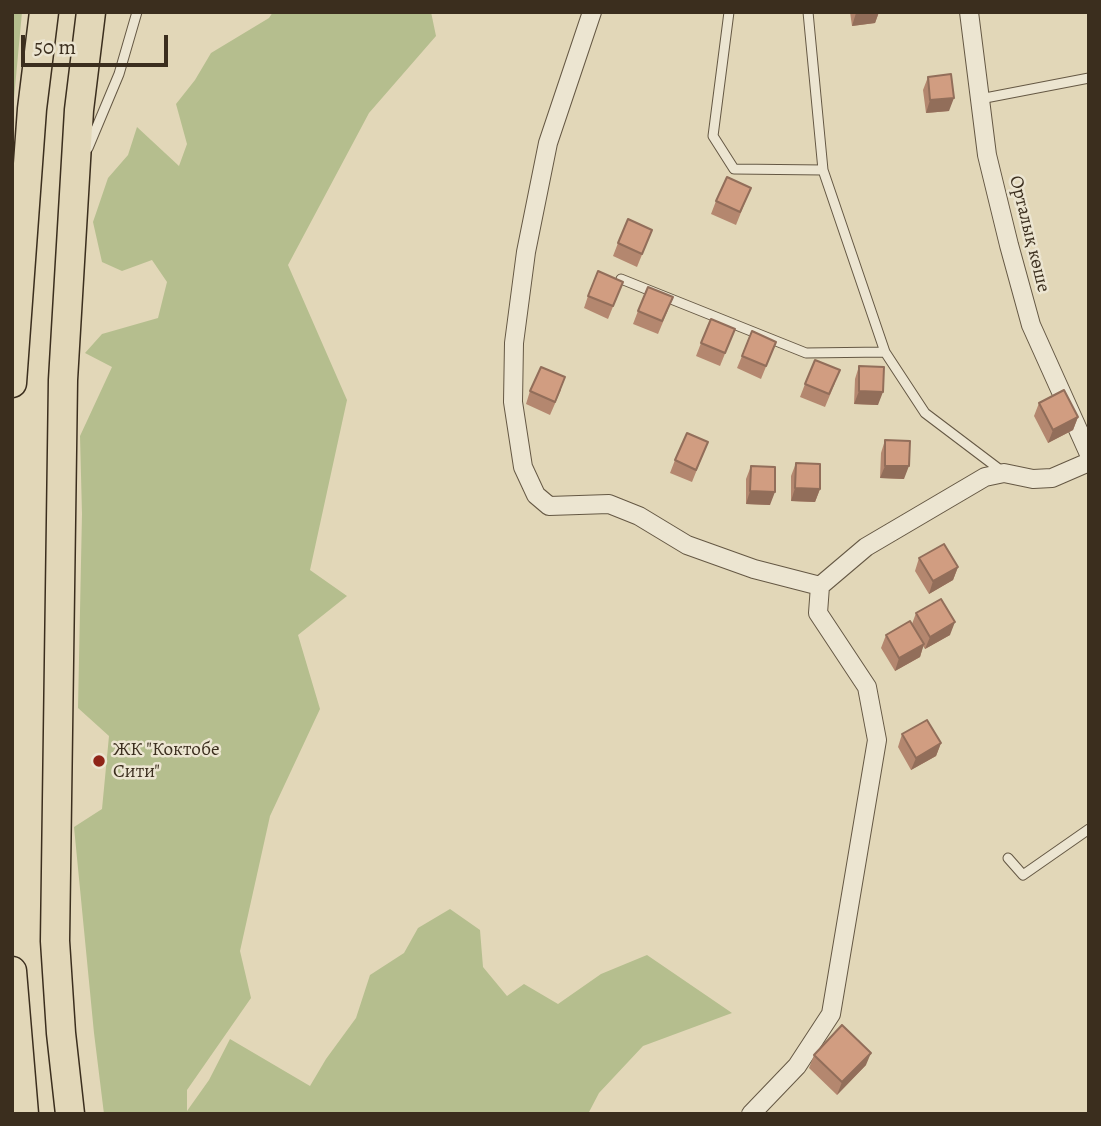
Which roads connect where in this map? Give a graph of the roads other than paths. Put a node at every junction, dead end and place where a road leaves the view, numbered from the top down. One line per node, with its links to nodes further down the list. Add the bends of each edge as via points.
1 (44, 12): 14 (main road, via 32,109)
2 (91, 12): 11 (main road)
3 (137, 12): 11 (lane, via 119,74)
4 (592, 12): 18 (street, via 548,143 526,252 514,343 513,402 523,467 536,495 549,506 609,504 687,545)
5 (729, 12): 10 (lane, via 713,136 734,169)
6 (808, 12): 10 (lane)
7 (969, 12): 9 (street, Орталық көше)
8 (1089, 78): 9 (lane)
9 (980, 99): 15 (street, Орталық көше, via 987,155 1031,325)
10 (823, 170): 13 (lane)
11 (75, 178): 23 (main road, via 63,380 55,941)
12 (621, 279): 13 (lane, via 806,353)
13 (885, 352): 17 (lane, via 925,413)
14 (12, 383)
15 (1089, 454)
16 (1089, 462): 17 (street, via 1052,478 1033,480)
17 (1004, 473): 18 (street, via 985,477 866,547)
18 (820, 586): 24 (street, via 818,612 867,687 877,740 831,1014 797,1066)
19 (1089, 829): 20 (lane, via 1023,875)
20 (1007, 858)
21 (12, 971): 22 (main road)
22 (24, 1114)
23 (70, 1114)
24 (751, 1114)

